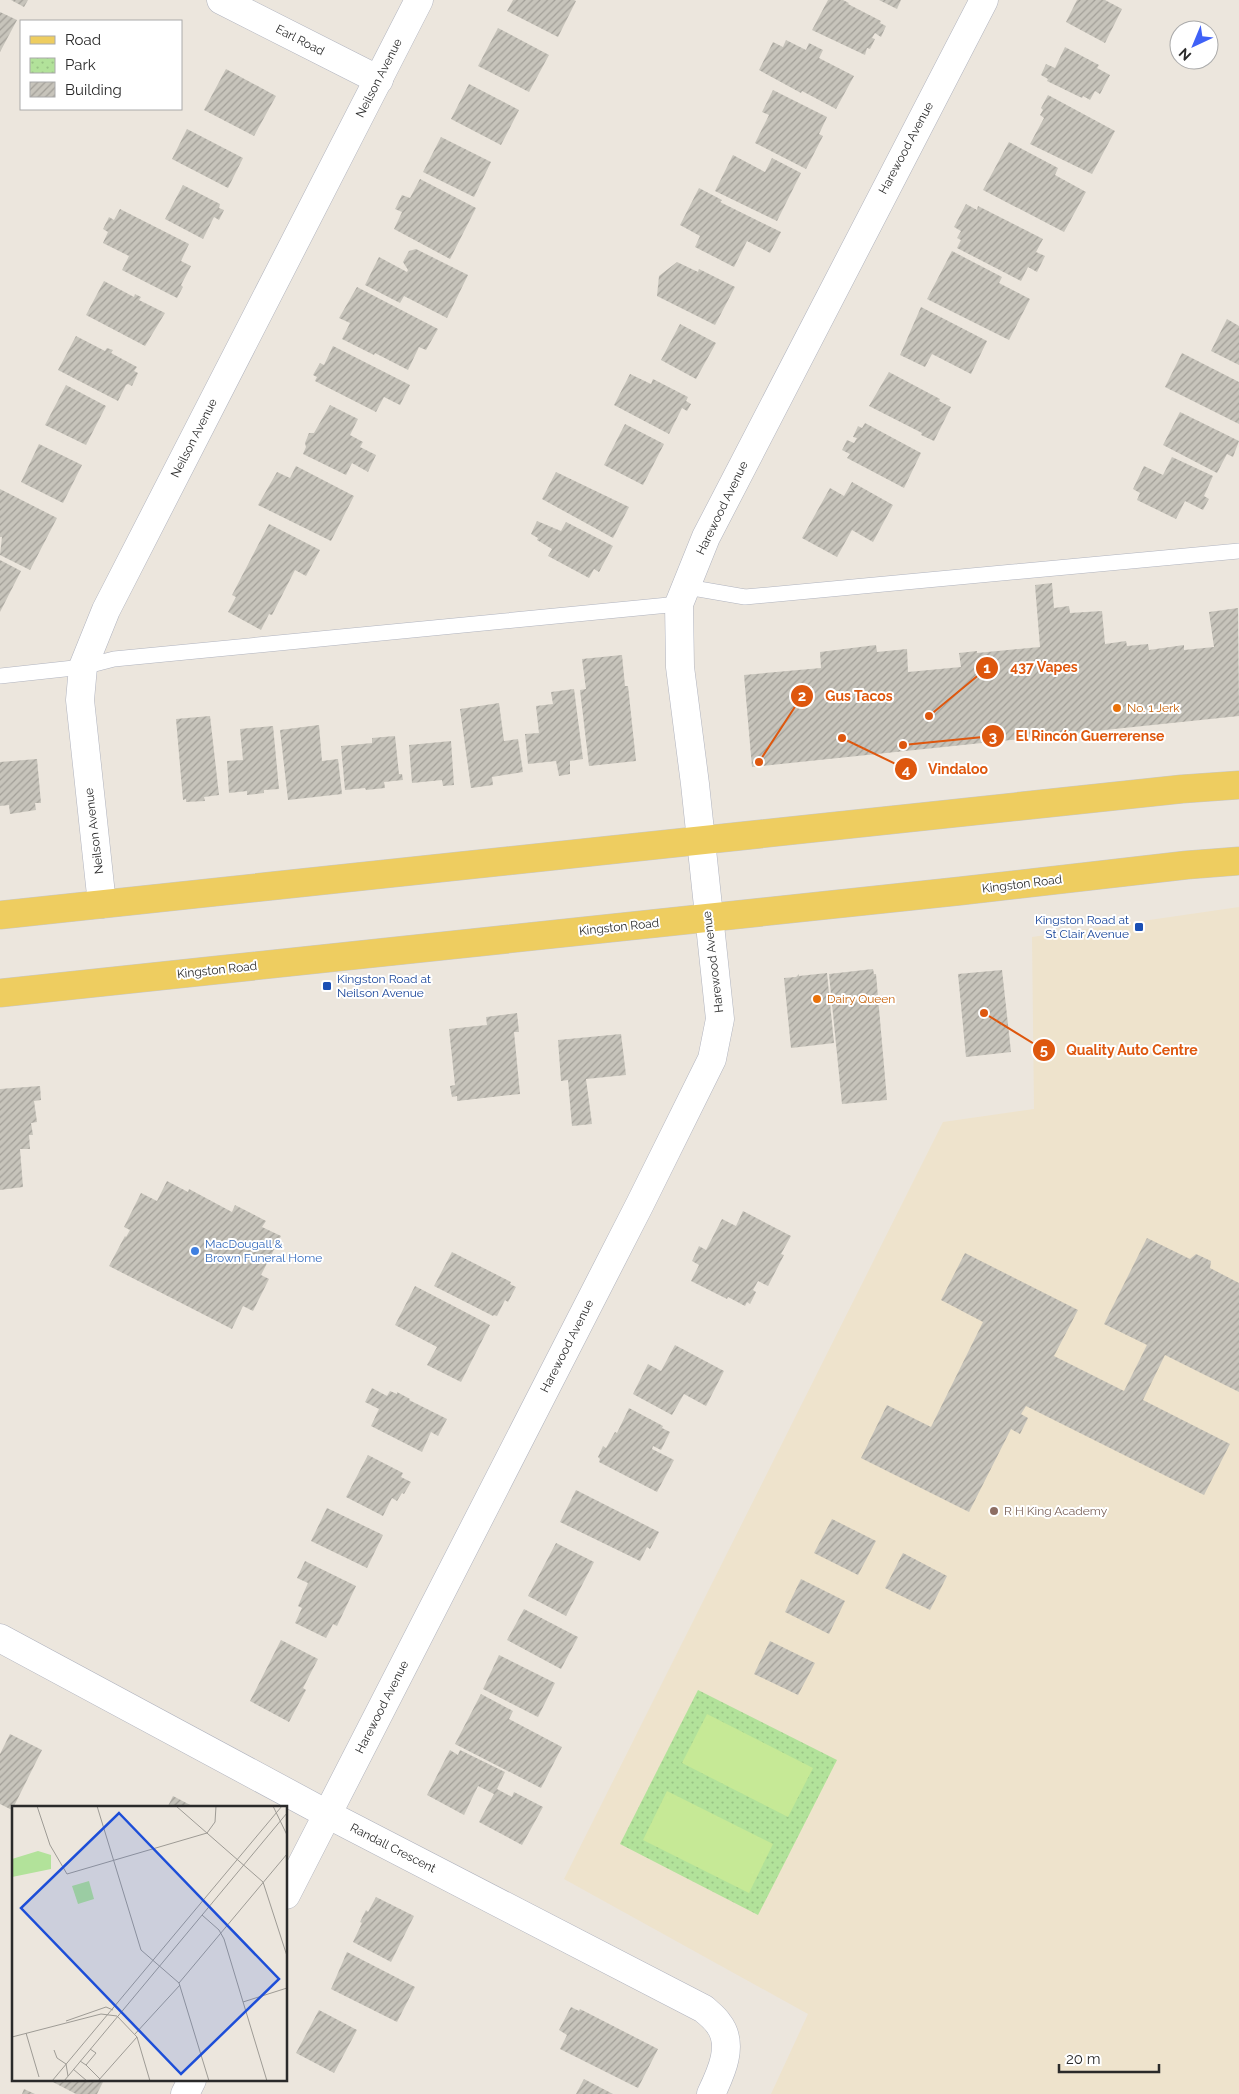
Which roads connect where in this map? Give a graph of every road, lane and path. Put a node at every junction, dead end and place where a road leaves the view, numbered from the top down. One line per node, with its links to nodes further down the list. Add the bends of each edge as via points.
1 (221, 0): 4 (street, Earl Road)
2 (419, 0): 4 (street, Neilson Avenue)
3 (984, 0): 6 (street, Harewood Avenue, via 706,537)
4 (379, 80): 7 (street, Neilson Avenue, via 106,610)
5 (1239, 551): 6 (lane, via 745,597)
6 (683, 596): 7 (lane, via 114,659); 10 (street, Harewood Avenue, via 680,668)
7 (83, 666): 8 (lane); 12 (street, Neilson Avenue, via 80,700)
8 (0, 676)
9 (1239, 785): 10 (main road)
10 (700, 840): 12 (main road); 14 (street, Harewood Avenue)
11 (1239, 861): 14 (main road, Kingston Road)
12 (102, 904): 13 (main road)
13 (0, 915)
14 (708, 917): 15 (main road, Kingston Road); 17 (street, Harewood Avenue, via 720,1019 712,1059)
15 (0, 993)
16 (0, 1638): 17 (street, Randall Crescent)
17 (328, 1814): 18 (street, Harewood Avenue); 21 (street, Randall Crescent, via 704,2009 719,2023 726,2041 724,2060)
18 (288, 1891)
19 (191, 2082): 20 (street)
20 (185, 2094)
21 (711, 2094)

